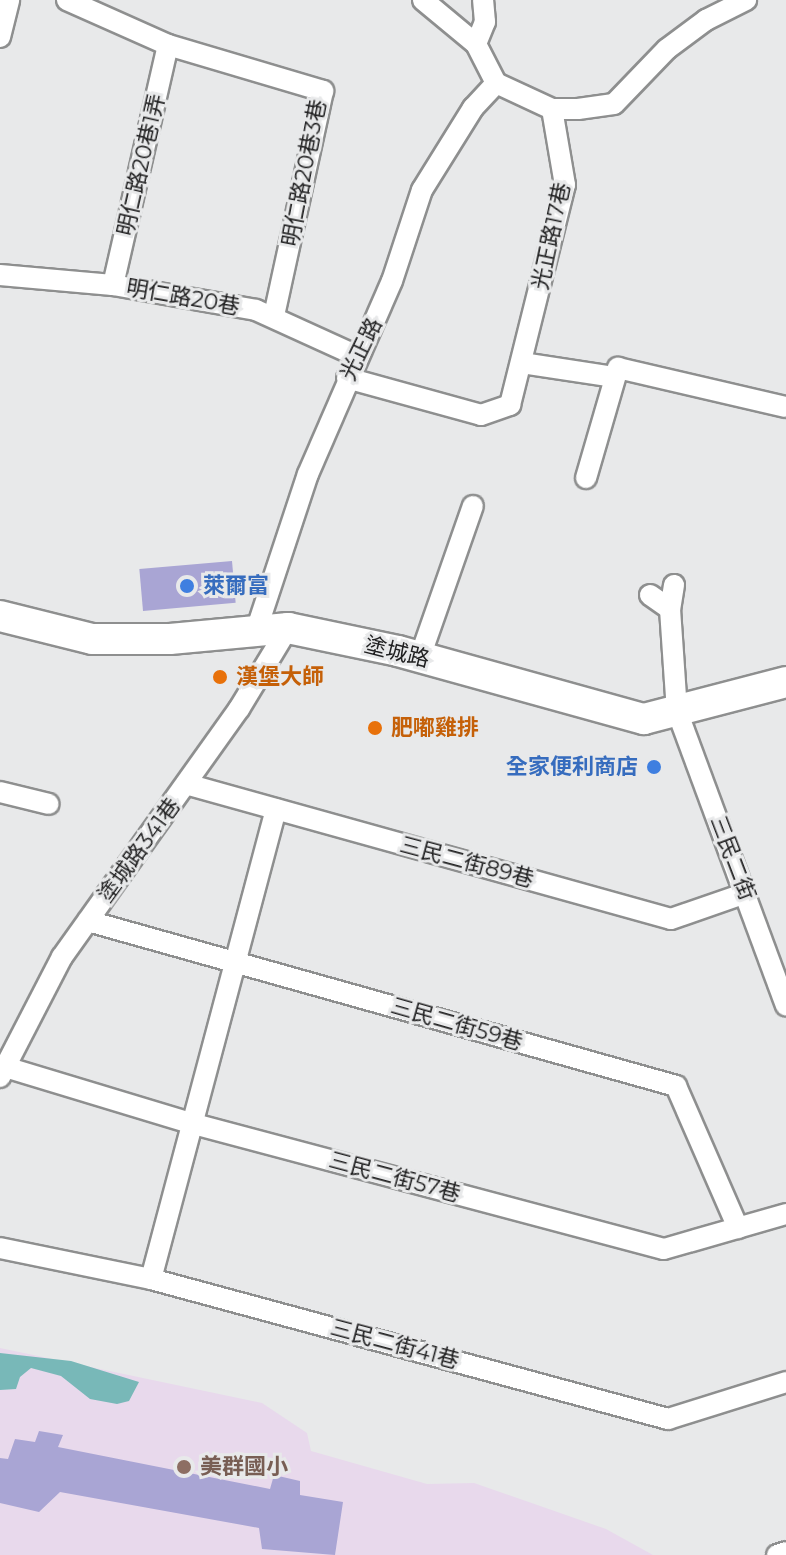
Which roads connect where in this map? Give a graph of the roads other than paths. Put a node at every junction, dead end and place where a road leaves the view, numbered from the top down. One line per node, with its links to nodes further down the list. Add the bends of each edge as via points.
1 (9, 0): 6 (street)
2 (67, 0): 8 (street)
3 (423, 0): 7 (street)
4 (483, 0): 7 (street, via 485,22)
5 (746, 0): 10 (street, via 706,20 667,49 614,104)
6 (0, 37)
7 (476, 44): 9 (street)
8 (168, 45): 12 (street, 明仁路20巷1弄); 13 (street, 明仁路20巷3巷, via 323,91)
9 (496, 83): 10 (street); 14 (street, 光正路, via 473,108 422,190 392,281)
10 (552, 109): 15 (street, 光正路17巷, via 565,185)
11 (0, 275): 12 (street, 明仁路20巷)
12 (113, 285): 13 (street, 明仁路20巷)
13 (274, 316): 14 (street, 明仁路20巷)
14 (357, 356): 17 (street, 光正路)
15 (522, 363): 16 (street); 17 (street, 光正路17巷, via 510,405 481,415)
16 (615, 377): 18 (street, via 618,368); 19 (street)
17 (347, 378): 26 (street, 光正路)
18 (786, 407)
19 (586, 478)
20 (473, 506): 27 (street)
21 (674, 585): 23 (street, 三民二街)
22 (650, 595): 23 (street)
23 (670, 609): 29 (street, 三民二街)
24 (0, 616): 26 (street, 塗城路, via 92,639)
25 (288, 628): 26 (street, 塗城路); 27 (street, 塗城路); 30 (street, 塗城路341巷)
26 (256, 631)
27 (420, 657): 29 (street, 塗城路, via 644,719)
28 (786, 682): 29 (street, 塗城路)
29 (677, 711): 34 (street, 三民二街)
30 (186, 784): 33 (street, 三民二街89巷); 35 (street, 塗城路341巷)
31 (0, 792): 32 (street)
32 (49, 804)
33 (276, 809): 34 (street, 三民二街89巷, via 671,919); 36 (street)
34 (746, 893): 37 (street, 三民二街)
35 (88, 921): 36 (street, 三民二街59巷); 38 (street, 塗城路341巷, via 62,957)
36 (237, 963): 39 (street); 41 (street, 三民二街59巷, via 676,1086)
37 (786, 1003)
38 (2, 1072): 39 (street, 三民二街57巷)
39 (194, 1124): 41 (street, 三民二街57巷, via 664,1249); 43 (street)
40 (786, 1214): 41 (street, 三民二街57巷)
41 (738, 1228)
42 (0, 1248): 43 (street, 三民二街41巷)
43 (151, 1279): 44 (street, 三民二街41巷, via 668,1419)
44 (786, 1382)
45 (786, 1552): 46 (street)
46 (777, 1555)

